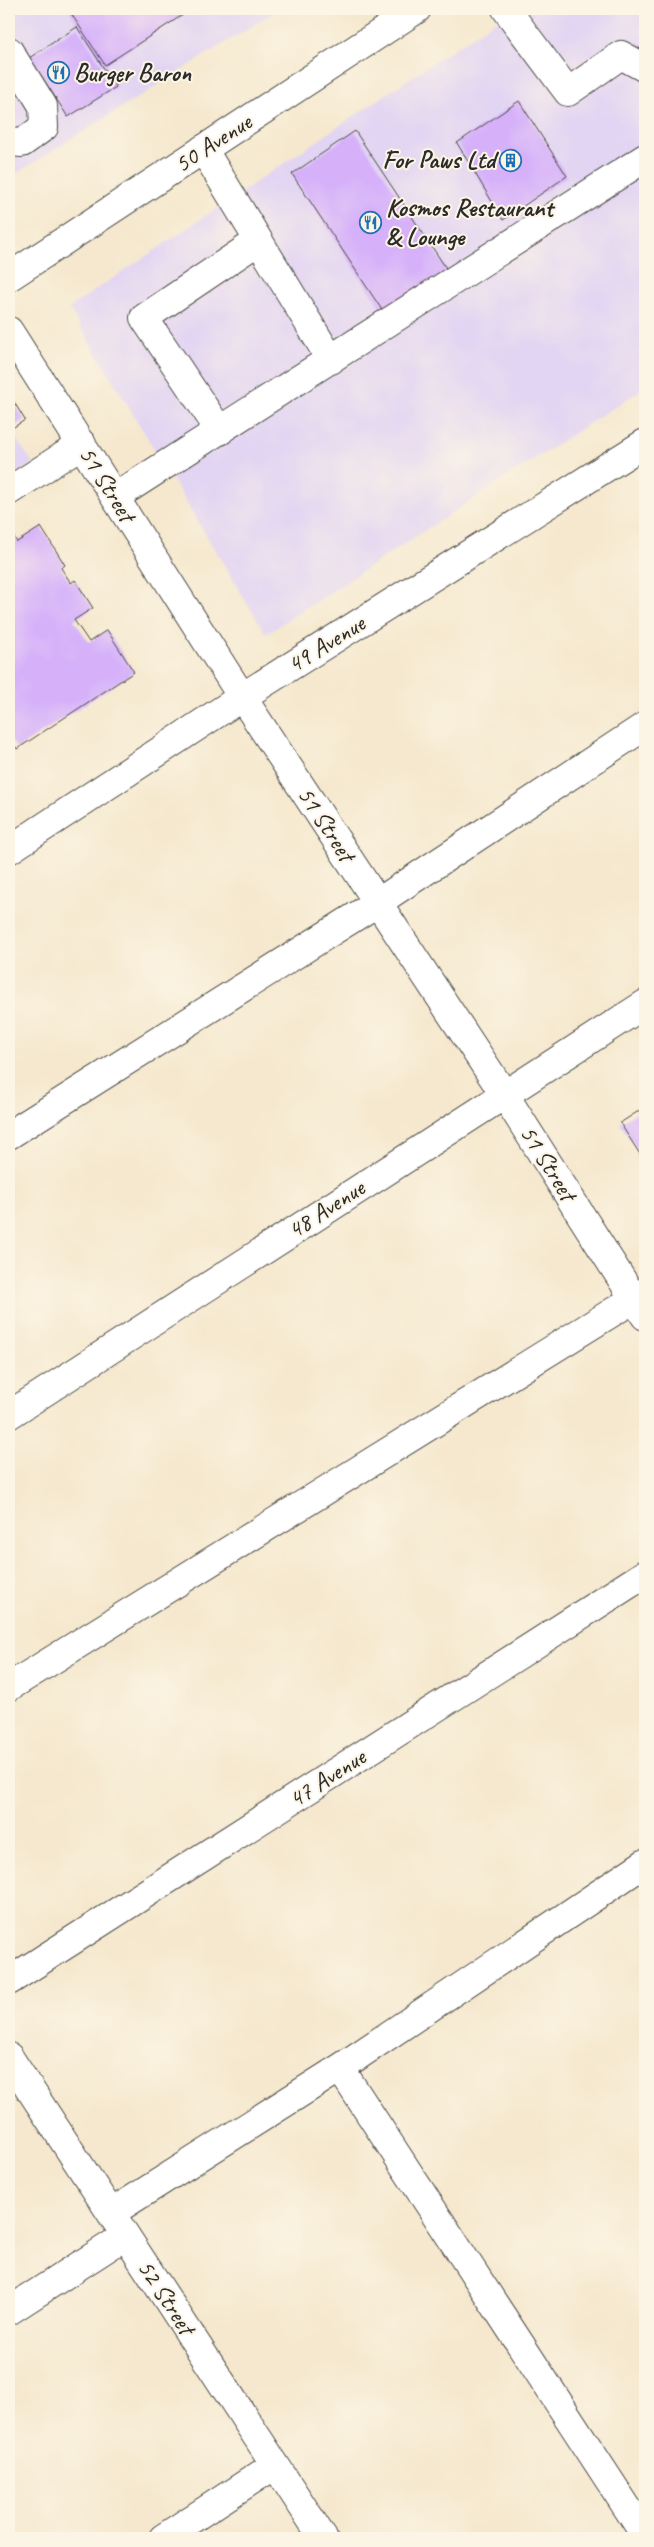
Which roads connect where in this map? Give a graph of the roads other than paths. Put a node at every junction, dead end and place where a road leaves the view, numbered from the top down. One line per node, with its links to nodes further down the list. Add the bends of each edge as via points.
1 (417, 9): 6 (street, 50 Avenue)
2 (506, 9): 4 (street, via 568,92 621,55)
3 (9, 51): 5 (street, via 43,106 44,127 22,143)
4 (645, 68)
5 (9, 142)
6 (204, 149): 8 (street); 9 (street, 50 Avenue)
7 (645, 158): 11 (street)
8 (258, 241): 11 (street); 12 (street, via 144,318)
9 (9, 277)
10 (9, 331): 14 (street, 51 Street)
11 (331, 360): 12 (street)
12 (220, 431): 16 (street)
13 (645, 443): 17 (street, 49 Avenue)
14 (82, 444): 15 (street); 16 (street, 51 Street)
15 (9, 492)
16 (115, 497): 17 (street, 51 Street)
17 (242, 697): 19 (street, 49 Avenue); 20 (street, 51 Street)
18 (645, 726): 20 (street)
19 (9, 850)
20 (377, 903): 22 (street, 51 Street); 23 (street)
21 (645, 1004): 22 (street, 48 Avenue)
22 (504, 1094): 24 (street, 51 Street); 25 (street, 48 Avenue)
23 (9, 1135)
24 (642, 1303): 27 (street)
25 (9, 1415)
26 (645, 1574): 29 (street, 47 Avenue)
27 (9, 1687)
28 (645, 1863): 31 (street)
29 (9, 1981)
30 (9, 2057): 32 (street, 52 Street)
31 (340, 2068): 32 (street); 36 (street)
32 (111, 2213): 33 (street, 52 Street)
33 (125, 2236): 34 (street); 35 (street, 52 Street)
34 (9, 2311)
35 (275, 2465): 37 (street); 38 (street, 52 Street)
36 (645, 2535)
37 (163, 2538)
38 (322, 2538)

